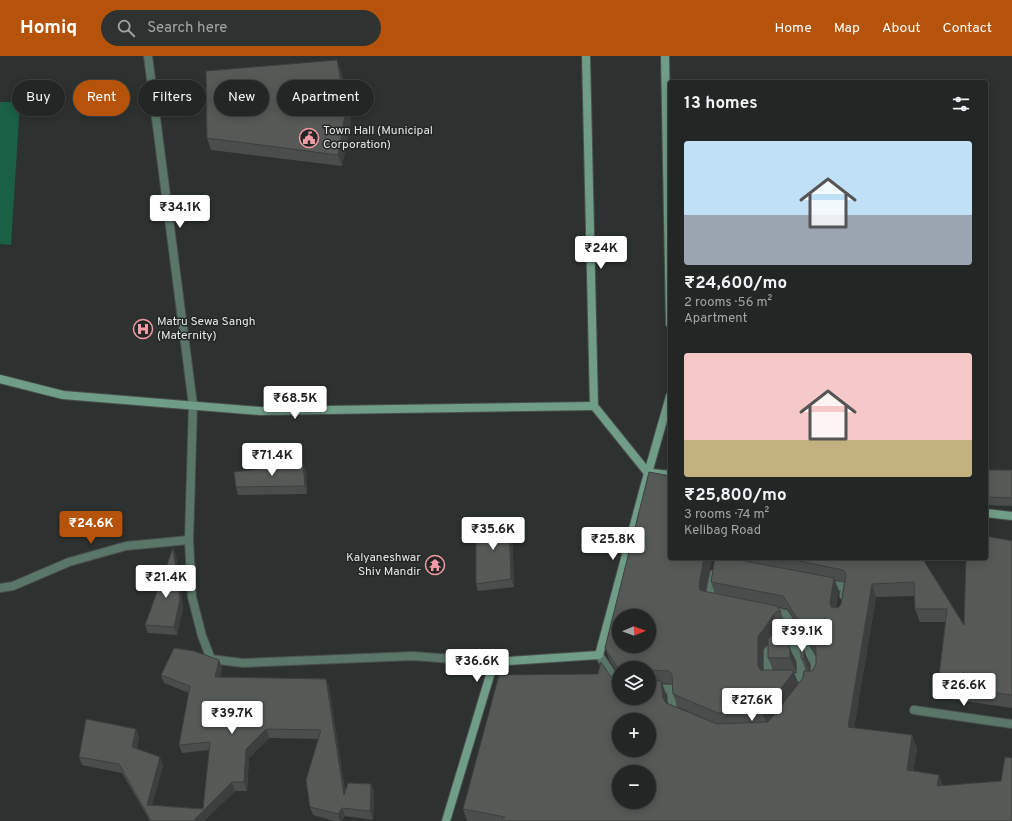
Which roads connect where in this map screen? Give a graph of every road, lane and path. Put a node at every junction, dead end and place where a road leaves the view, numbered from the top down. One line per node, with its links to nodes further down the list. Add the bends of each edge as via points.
1 (148, 56): 7 (street)
2 (586, 56): 8 (street)
3 (665, 56): 4 (street)
4 (668, 217)
5 (0, 379): 7 (street, via 63,395)
6 (668, 403): 9 (street)
7 (193, 405): 8 (street, via 260,411); 13 (street)
8 (594, 406): 9 (street)
9 (648, 473): 10 (street); 20 (street)
10 (668, 475)
11 (988, 513): 12 (street)
12 (1012, 516)
13 (189, 540): 16 (street, via 126,546 70,562 12,586); 21 (street, via 192,597 210,659 243,662 412,656)
14 (716, 562): 17 (street, via 709,599)
15 (815, 582): 18 (street, via 845,587)
16 (0, 588)
17 (717, 601)
18 (843, 602)
19 (763, 609): 23 (street, via 786,614 815,663 814,679 804,680)
20 (599, 654): 21 (street); 22 (street)
21 (494, 662): 29 (street)
22 (612, 674)
23 (803, 677): 23 (street, via 801,661 783,630 768,651 768,678); 25 (street, via 803,688)
24 (656, 689): 27 (street, via 671,690 673,711)
25 (798, 694)
26 (914, 710): 28 (street)
27 (687, 717)
28 (1012, 724)
29 (446, 821)

